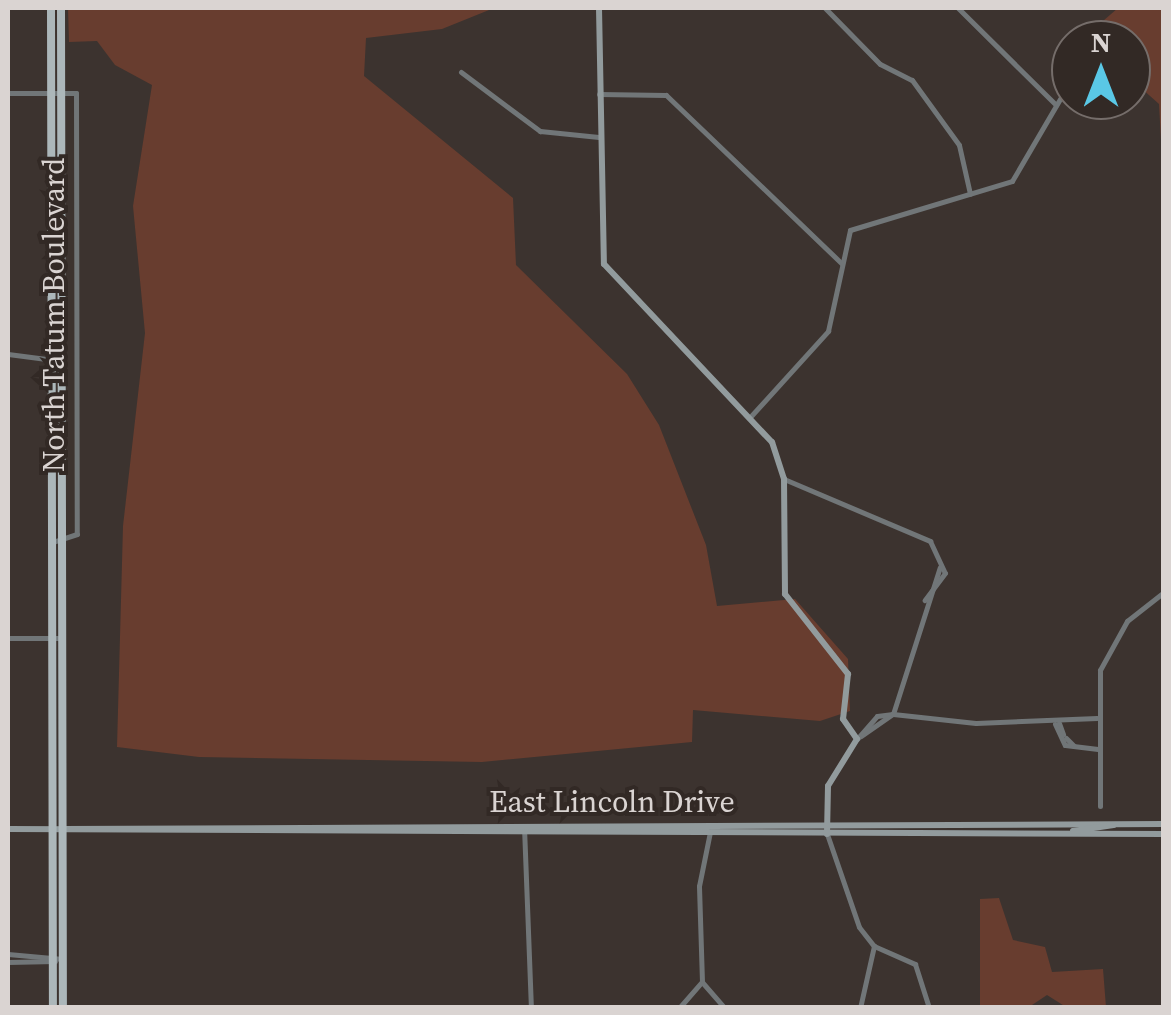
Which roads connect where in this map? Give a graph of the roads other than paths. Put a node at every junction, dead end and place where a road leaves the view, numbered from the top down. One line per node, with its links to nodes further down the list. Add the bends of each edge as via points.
1 (51, 8): 8 (main road, North Tatum Boulevard)
2 (61, 8): 8 (main road, North Tatum Boulevard)
3 (599, 8): 9 (main road)
4 (824, 8): 11 (street, via 880,64 912,80 959,145)
5 (958, 8): 11 (street, via 1058,102 1012,181)
6 (461, 72): 10 (street, via 540,132)
7 (8, 93): 8 (street)
8 (56, 93): 14 (main road, North Tatum Boulevard); 18 (street, North Tatum Boulevard, via 76,94 76,534)
9 (599, 94): 10 (main road); 12 (street, via 666,95)
10 (599, 137): 15 (main road, via 604,264)
11 (970, 194): 12 (street, via 858,224)
12 (841, 263): 15 (street, via 828,331)
13 (8, 354): 14 (street)
14 (57, 361): 17 (main road, North Tatum Boulevard); 18 (main road, North Tatum Boulevard)
15 (750, 416): 16 (main road)
16 (784, 479): 22 (street, via 930,540 943,570 925,600); 25 (main road, via 785,594 844,664 843,719)
17 (52, 542): 18 (street); 21 (main road, North Tatum Boulevard)
18 (63, 542): 21 (main road, North Tatum Boulevard)
19 (1164, 592): 23 (street, via 1136,610 1107,651)
20 (8, 638): 21 (street)
21 (57, 638): 36 (main road, North Tatum Boulevard)
22 (893, 714): 24 (street); 25 (street)
23 (1097, 718): 24 (street); 27 (street)
24 (1057, 722): 26 (street); 26 (street)
25 (857, 739): 31 (main road, via 833,770)
26 (1077, 748): 27 (street)
27 (1098, 748): 28 (street)
28 (1100, 806)
29 (524, 824): 30 (main road, East Lincoln Drive); 36 (main road, East Lincoln Drive); 37 (street)
30 (710, 824): 31 (main road, East Lincoln Drive); 38 (street)
31 (826, 824): 32 (main road, East Lincoln Drive); 39 (main road)
32 (949, 824): 34 (main road, East Lincoln Drive); 40 (main road)
33 (1164, 824): 34 (main road, East Lincoln Drive)
34 (1115, 825): 41 (main road)
35 (8, 829): 36 (main road, East Lincoln Drive)
36 (58, 830): 37 (main road, East Lincoln Drive); 45 (main road, North Tatum Boulevard); 46 (main road, North Tatum Boulevard)
37 (524, 834): 38 (main road, East Lincoln Drive); 50 (street)
38 (710, 834): 39 (main road, East Lincoln Drive); 47 (street, via 699,886)
39 (826, 834): 40 (main road, East Lincoln Drive); 43 (street)
40 (949, 834): 41 (main road, East Lincoln Drive)
41 (1066, 834): 42 (main road, East Lincoln Drive)
42 (1164, 834)
43 (874, 946): 53 (street); 54 (street, via 915,964)
44 (8, 958): 45 (street)
45 (53, 958): 46 (street); 48 (main road, North Tatum Boulevard)
46 (63, 959): 49 (main road, North Tatum Boulevard)
47 (702, 982): 51 (street); 52 (street)
48 (52, 1008)
49 (62, 1008)
50 (531, 1008)
51 (679, 1008)
52 (726, 1008)
53 (860, 1008)
54 (929, 1008)

